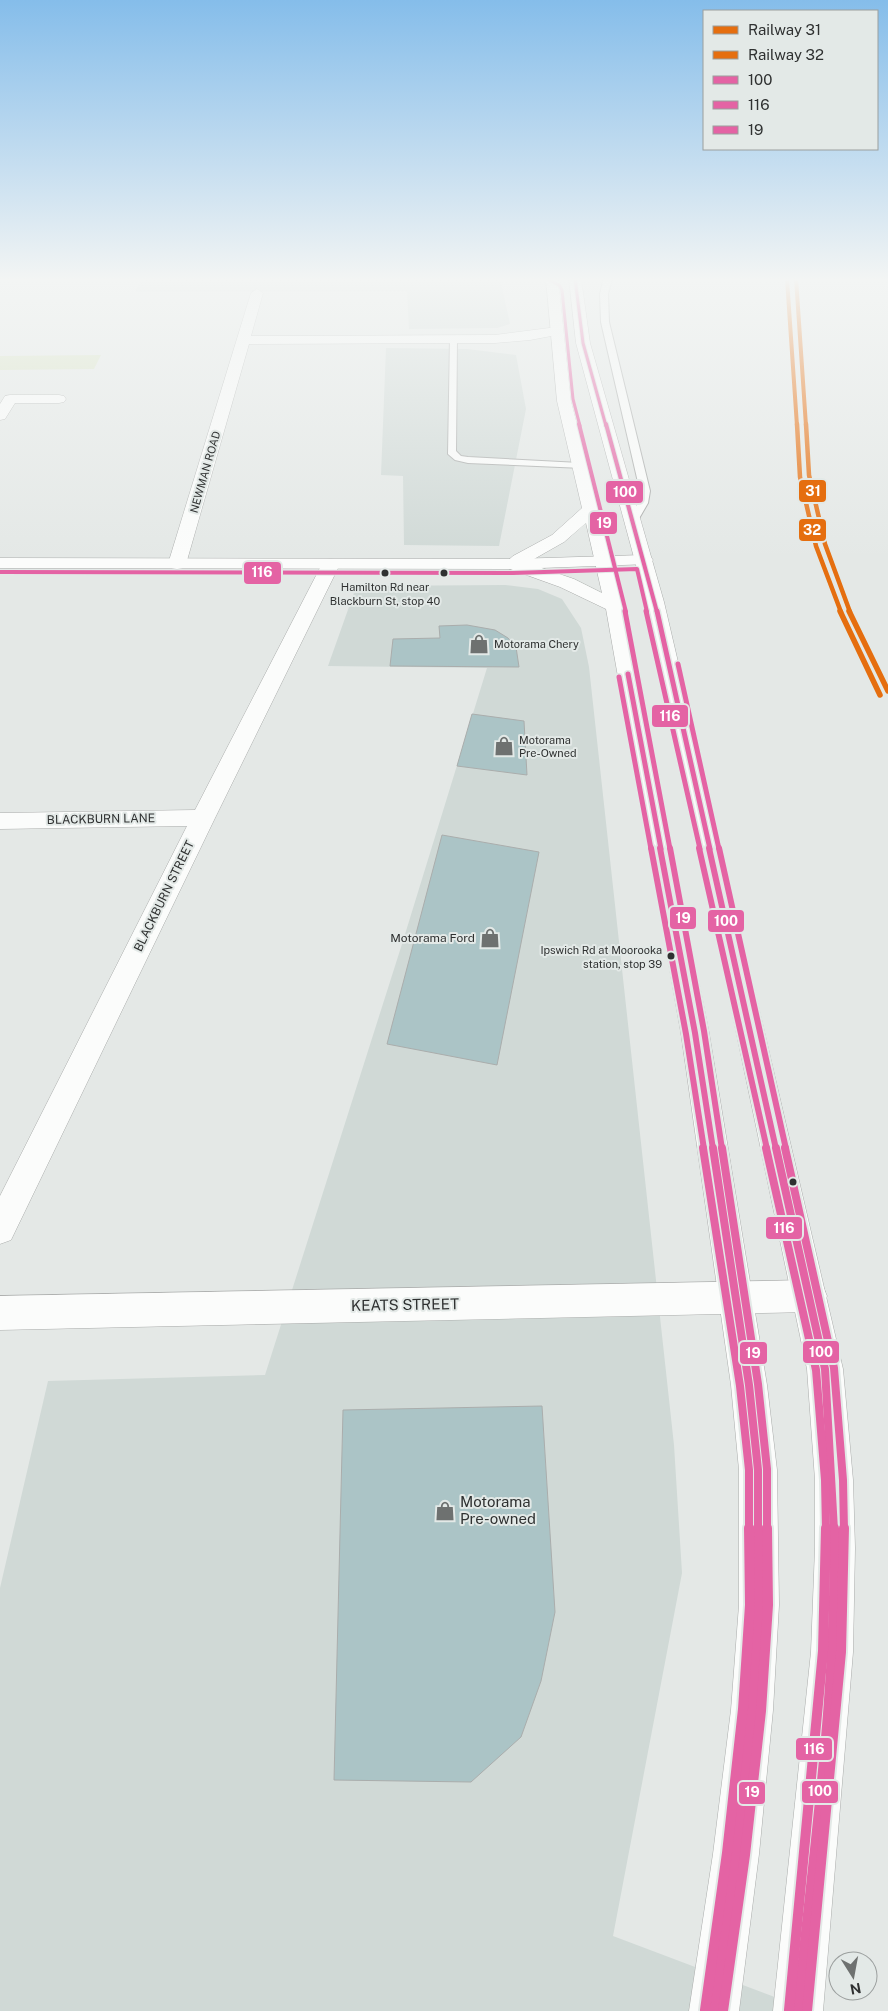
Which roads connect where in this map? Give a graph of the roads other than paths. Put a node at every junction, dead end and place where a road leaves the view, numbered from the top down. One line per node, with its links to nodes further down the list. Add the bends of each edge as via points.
1 (234, 372): 14 (main road, NEWMAN ROAD)
2 (452, 372): 8 (lane, via 451,452 458,458)
3 (561, 372): 8 (main road, via 564,401)
4 (590, 372): 10 (main road)
5 (617, 372): 10 (lane, via 645,492)
6 (59, 399): 7 (main road, via 10,399)
7 (0, 416)
8 (580, 466): 9 (main road)
9 (590, 510): 12 (main road); 16 (main road, via 563,534)
10 (632, 520): 11 (main road)
11 (644, 560): 12 (main road); 21 (main road)
12 (605, 562): 16 (main road); 17 (main road)
13 (0, 563): 14 (main road)
14 (177, 564): 15 (main road)
15 (331, 564): 16 (main road); 18 (main road, BLACKBURN STREET)
16 (513, 564): 17 (main road, via 567,583)
17 (615, 606): 22 (main road, via 695,1033)
18 (203, 818): 19 (main road, BLACKBURN LANE); 20 (main road, BLACKBURN STREET)
19 (0, 821)
20 (0, 1228)
21 (810, 1296): 22 (main road, KEATS STREET); 25 (main road, via 825,1369 834,1480 835,1548 832,1652)
22 (735, 1298): 23 (main road, KEATS STREET); 24 (main road, via 758,1470 759,1605 752,1710)
23 (0, 1313)
24 (714, 2011)
25 (798, 2011)

